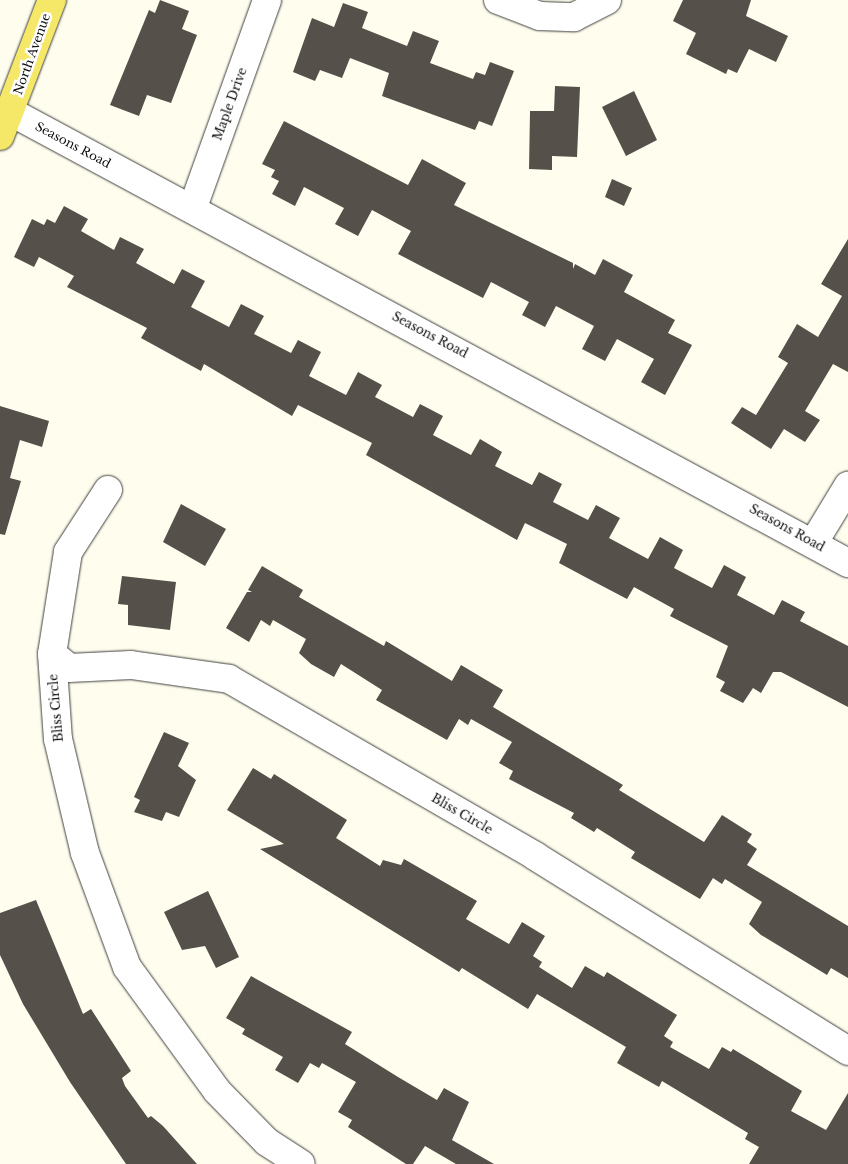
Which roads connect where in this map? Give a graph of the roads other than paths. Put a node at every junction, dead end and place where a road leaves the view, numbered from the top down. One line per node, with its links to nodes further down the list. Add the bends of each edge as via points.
1 (52, 0): 5 (main road, North Avenue)
2 (267, 0): 7 (street, Maple Drive)
3 (498, 0): 4 (street, via 540,16 574,17)
4 (607, 0)
5 (11, 112): 6 (main road, North Avenue); 7 (street, Seasons Road)
6 (0, 136)
7 (193, 208): 10 (street, Seasons Road)
8 (848, 486): 10 (street)
9 (108, 490): 12 (street, Bliss Circle, via 68,552)
10 (814, 542): 11 (street, Seasons Road)
11 (848, 563)
12 (52, 654): 13 (street, Bliss Circle, via 69,668 130,665 229,679 535,856); 14 (street, Bliss Circle, via 58,739 86,853 127,967 217,1091 267,1142)
13 (848, 1050)
14 (301, 1164)

